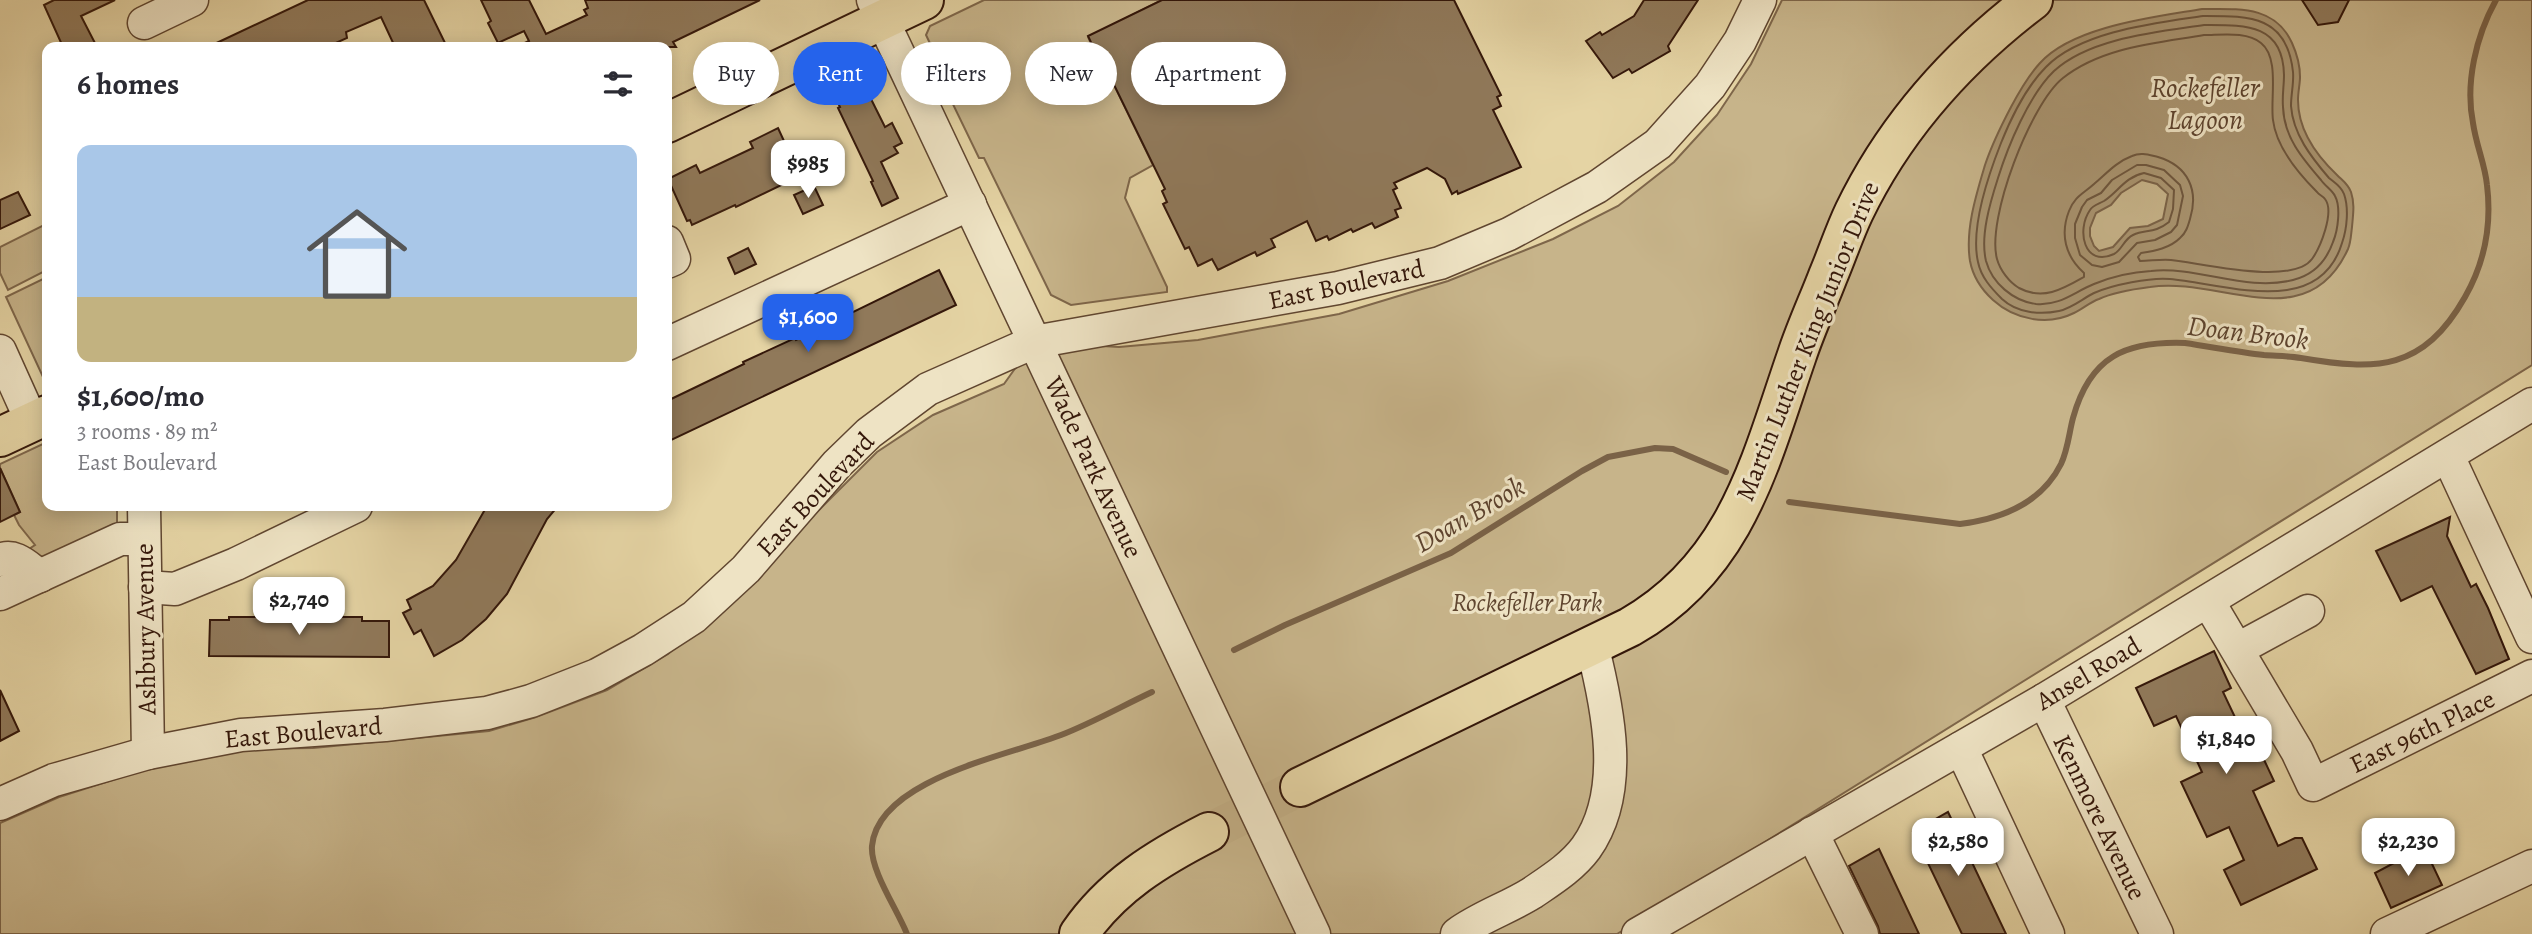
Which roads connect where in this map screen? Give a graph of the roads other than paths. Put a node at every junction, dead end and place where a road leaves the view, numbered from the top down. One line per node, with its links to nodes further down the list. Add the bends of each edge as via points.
1 (192, 0): 6 (street)
2 (924, 0): 5 (main road)
3 (1760, 0): 10 (street, East Boulevard, via 1718,75 1658,144 1597,187 1509,234 1440,263 1338,288)
4 (2033, 0): 25 (main road, Martin Luther King Junior Drive, via 1930,94 1877,169 1853,214 1798,353 1761,464 1744,503 1716,547 1669,603)
5 (877, 10): 7 (main road); 8 (street, Wade Park Avenue)
6 (144, 23)
7 (672, 120)
8 (970, 204): 9 (street); 10 (street, Wade Park Avenue)
9 (672, 342)
10 (1034, 342): 30 (street, East Boulevard, via 928,389 879,426 837,464 718,596 694,617 597,675 487,713 241,735); 37 (street, Wade Park Avenue)
11 (0, 351): 13 (street)
12 (2532, 404): 14 (street, Ansel Road)
13 (27, 425)
14 (2448, 456): 22 (street, Ansel Road); 24 (street)
15 (144, 511): 17 (street, Ashbury Avenue)
16 (346, 511): 20 (street, via 175,589)
17 (143, 539): 19 (street, via 120,539); 20 (street, Ashbury Avenue)
18 (0, 559): 19 (street, via 15,558)
19 (40, 576): 21 (street)
20 (145, 587): 30 (street, Ashbury Avenue)
21 (0, 594)
22 (2208, 601): 26 (street); 28 (street, Ansel Road)
23 (2308, 611): 26 (street)
24 (2532, 637)
25 (1592, 645): 31 (main road, Martin Luther King Junior Drive); 38 (street, via 1609,754 1604,812 1597,829 1579,856 1550,880)
26 (2238, 649): 27 (street, East 96th Place, via 2313,785)
27 (2532, 676)
28 (2044, 700): 29 (street, Ansel Road); 42 (street, Kenmore Avenue)
29 (1961, 748): 34 (street, Ansel Road); 41 (street)
30 (148, 753): 32 (street, East Boulevard, via 54,780)
31 (1300, 787)
32 (0, 804)
33 (1209, 832): 36 (main road, via 1133,877 1109,897)
34 (1812, 833): 39 (street, Ansel Road); 40 (street)
35 (2532, 866): 43 (street)
36 (1079, 934)
37 (1314, 934)
38 (1457, 934)
39 (1638, 934)
40 (1862, 934)
41 (2048, 934)
42 (2157, 934)
43 (2387, 934)

